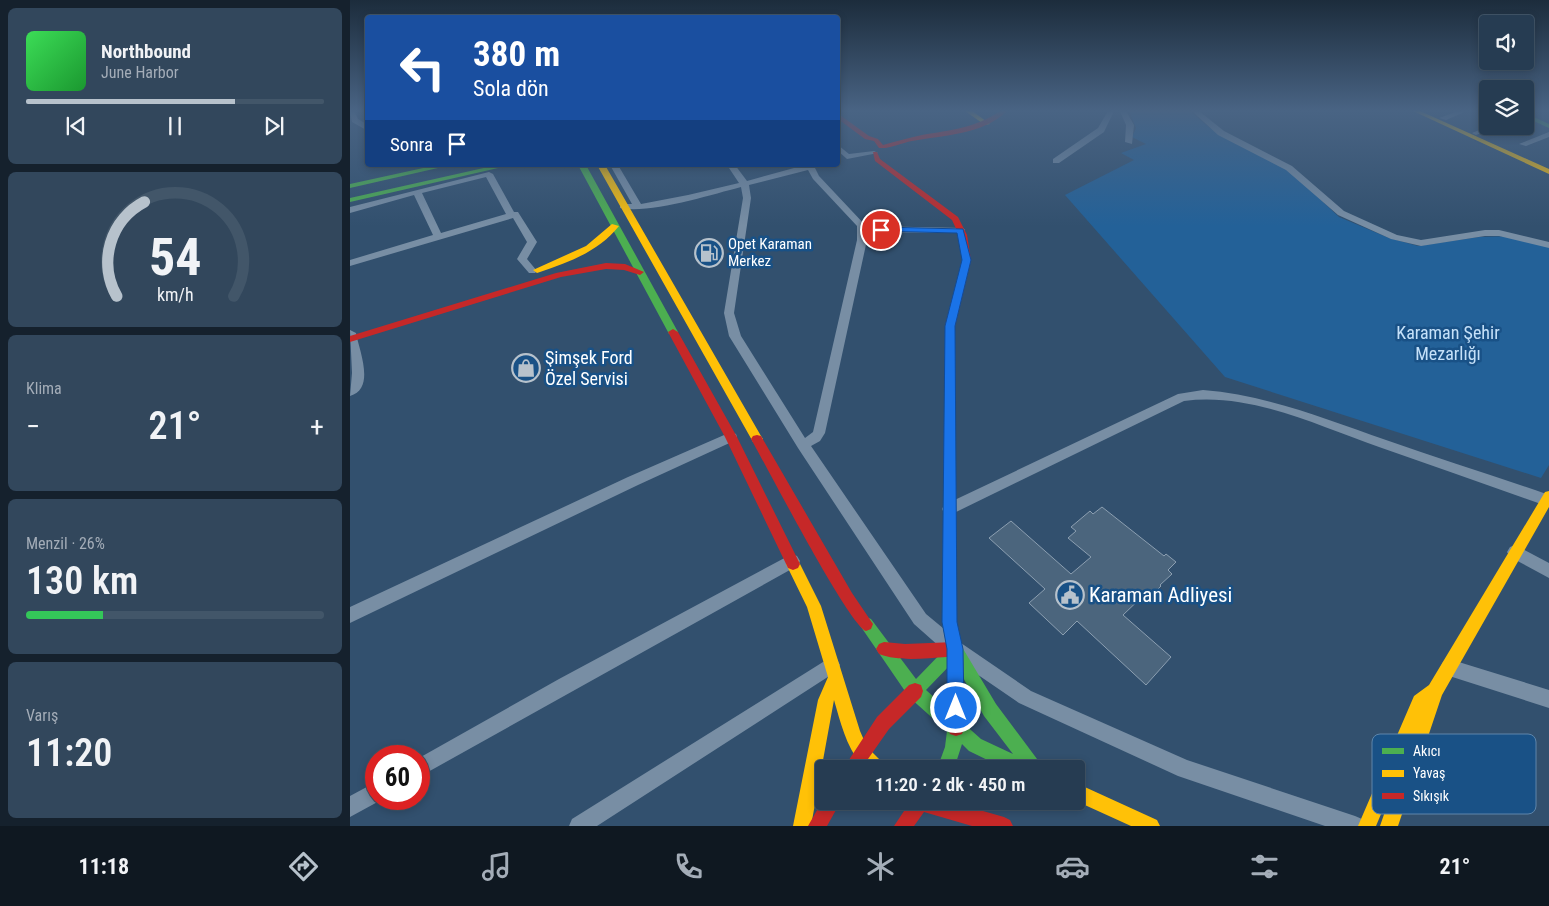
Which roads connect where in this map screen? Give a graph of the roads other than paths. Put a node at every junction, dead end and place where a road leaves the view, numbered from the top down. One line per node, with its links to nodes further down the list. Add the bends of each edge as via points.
1 (878, 149): 37 (main road, via 886,158 882,164 956,219)
2 (841, 150): 8 (street)
3 (876, 150): 8 (street)
4 (1073, 150): 10 (street)
5 (1253, 150): 39 (street, via 1289,168 1341,212 1394,238 1421,242 1499,233)
6 (1500, 150): 23 (main road)
7 (1512, 150): 22 (main road)
8 (848, 157): 9 (street)
9 (840, 159)
10 (1056, 161)
11 (397, 167): 24 (main road)
12 (441, 167): 26 (main road)
13 (457, 167): 26 (main road)
14 (479, 167): 26 (main road)
15 (497, 167): 28 (main road)
16 (583, 167): 35 (main road)
17 (601, 167): 30 (main road)
18 (615, 167): 31 (street)
19 (732, 167): 25 (street)
20 (808, 167): 25 (street)
21 (813, 167): 36 (street, via 861,225)
22 (1549, 167)
23 (1549, 172)
24 (350, 180)
25 (744, 183): 29 (street); 48 (street, via 747,198 729,313 731,325)
26 (355, 190): 28 (main road)
27 (417, 192): 32 (street); 33 (street, via 490,174); 38 (street)
28 (350, 198)
29 (688, 198): 31 (street); 34 (street, via 646,213)
30 (623, 206): 31 (street); 34 (main road)
31 (638, 207)
32 (350, 210)
33 (511, 215): 38 (street); 42 (street, via 515,214 532,242 522,259)
34 (632, 222): 55 (main road, via 847,598)
35 (614, 226): 41 (main road, via 607,237 590,248); 43 (main road)
36 (861, 230): 37 (street); 48 (street, via 862,240 819,433)
37 (960, 230): 50 (main road, via 967,260 950,326)
38 (438, 236): 40 (street)
39 (1549, 245)
40 (350, 262)
41 (558, 262): 42 (main road); 44 (main road, via 578,261 581,266)
42 (532, 271): 45 (main road)
43 (640, 272): 44 (main road, via 606,266); 47 (main road)
44 (566, 274): 45 (main road)
45 (350, 335): 46 (street, via 358,382)
46 (350, 392)
47 (731, 437): 52 (main road); 54 (street)
48 (804, 445): 56 (street, via 920,619)
49 (1548, 498): 50 (street, via 1289,411 1206,393 1182,397); 51 (main road)
50 (949, 509): 56 (main road, via 949,622)
51 (1516, 552): 53 (street); 57 (main road)
52 (792, 561): 58 (main road, via 814,606); 71 (street)
53 (1549, 571)
54 (350, 615)
55 (884, 649): 56 (main road); 59 (main road)
56 (955, 649): 59 (main road); 62 (main road); 70 (main road, via 994,716); 86 (street, via 1025,697 1186,769)
57 (1448, 668): 60 (main road); 61 (street)
58 (833, 672): 65 (main road); 80 (street); 81 (main road)
59 (915, 691): 62 (main road); 65 (main road, via 882,723)
60 (1435, 691): 63 (main road, via 1420,702); 64 (main road)
61 (1549, 699)
62 (956, 728): 68 (main road); 69 (main road, via 975,744)
63 (1406, 734)
64 (1422, 734)
65 (861, 752): 66 (main road); 67 (main road)
66 (857, 760)
67 (869, 760)
68 (948, 760)
69 (1007, 760)
70 (1027, 760)
71 (430, 762)
72 (1085, 796): 85 (main road)
73 (365, 798): 74 (street)
74 (350, 807)
75 (827, 810): 82 (main road)
76 (913, 810): 83 (main road)
77 (947, 810): 84 (main road)
78 (1372, 812): 87 (main road)
79 (1393, 814): 88 (main road)
80 (579, 826)
81 (802, 826)
82 (817, 826)
83 (903, 826)
84 (1004, 826)
85 (1151, 826)
86 (1355, 826)
87 (1366, 826)
88 (1389, 826)

